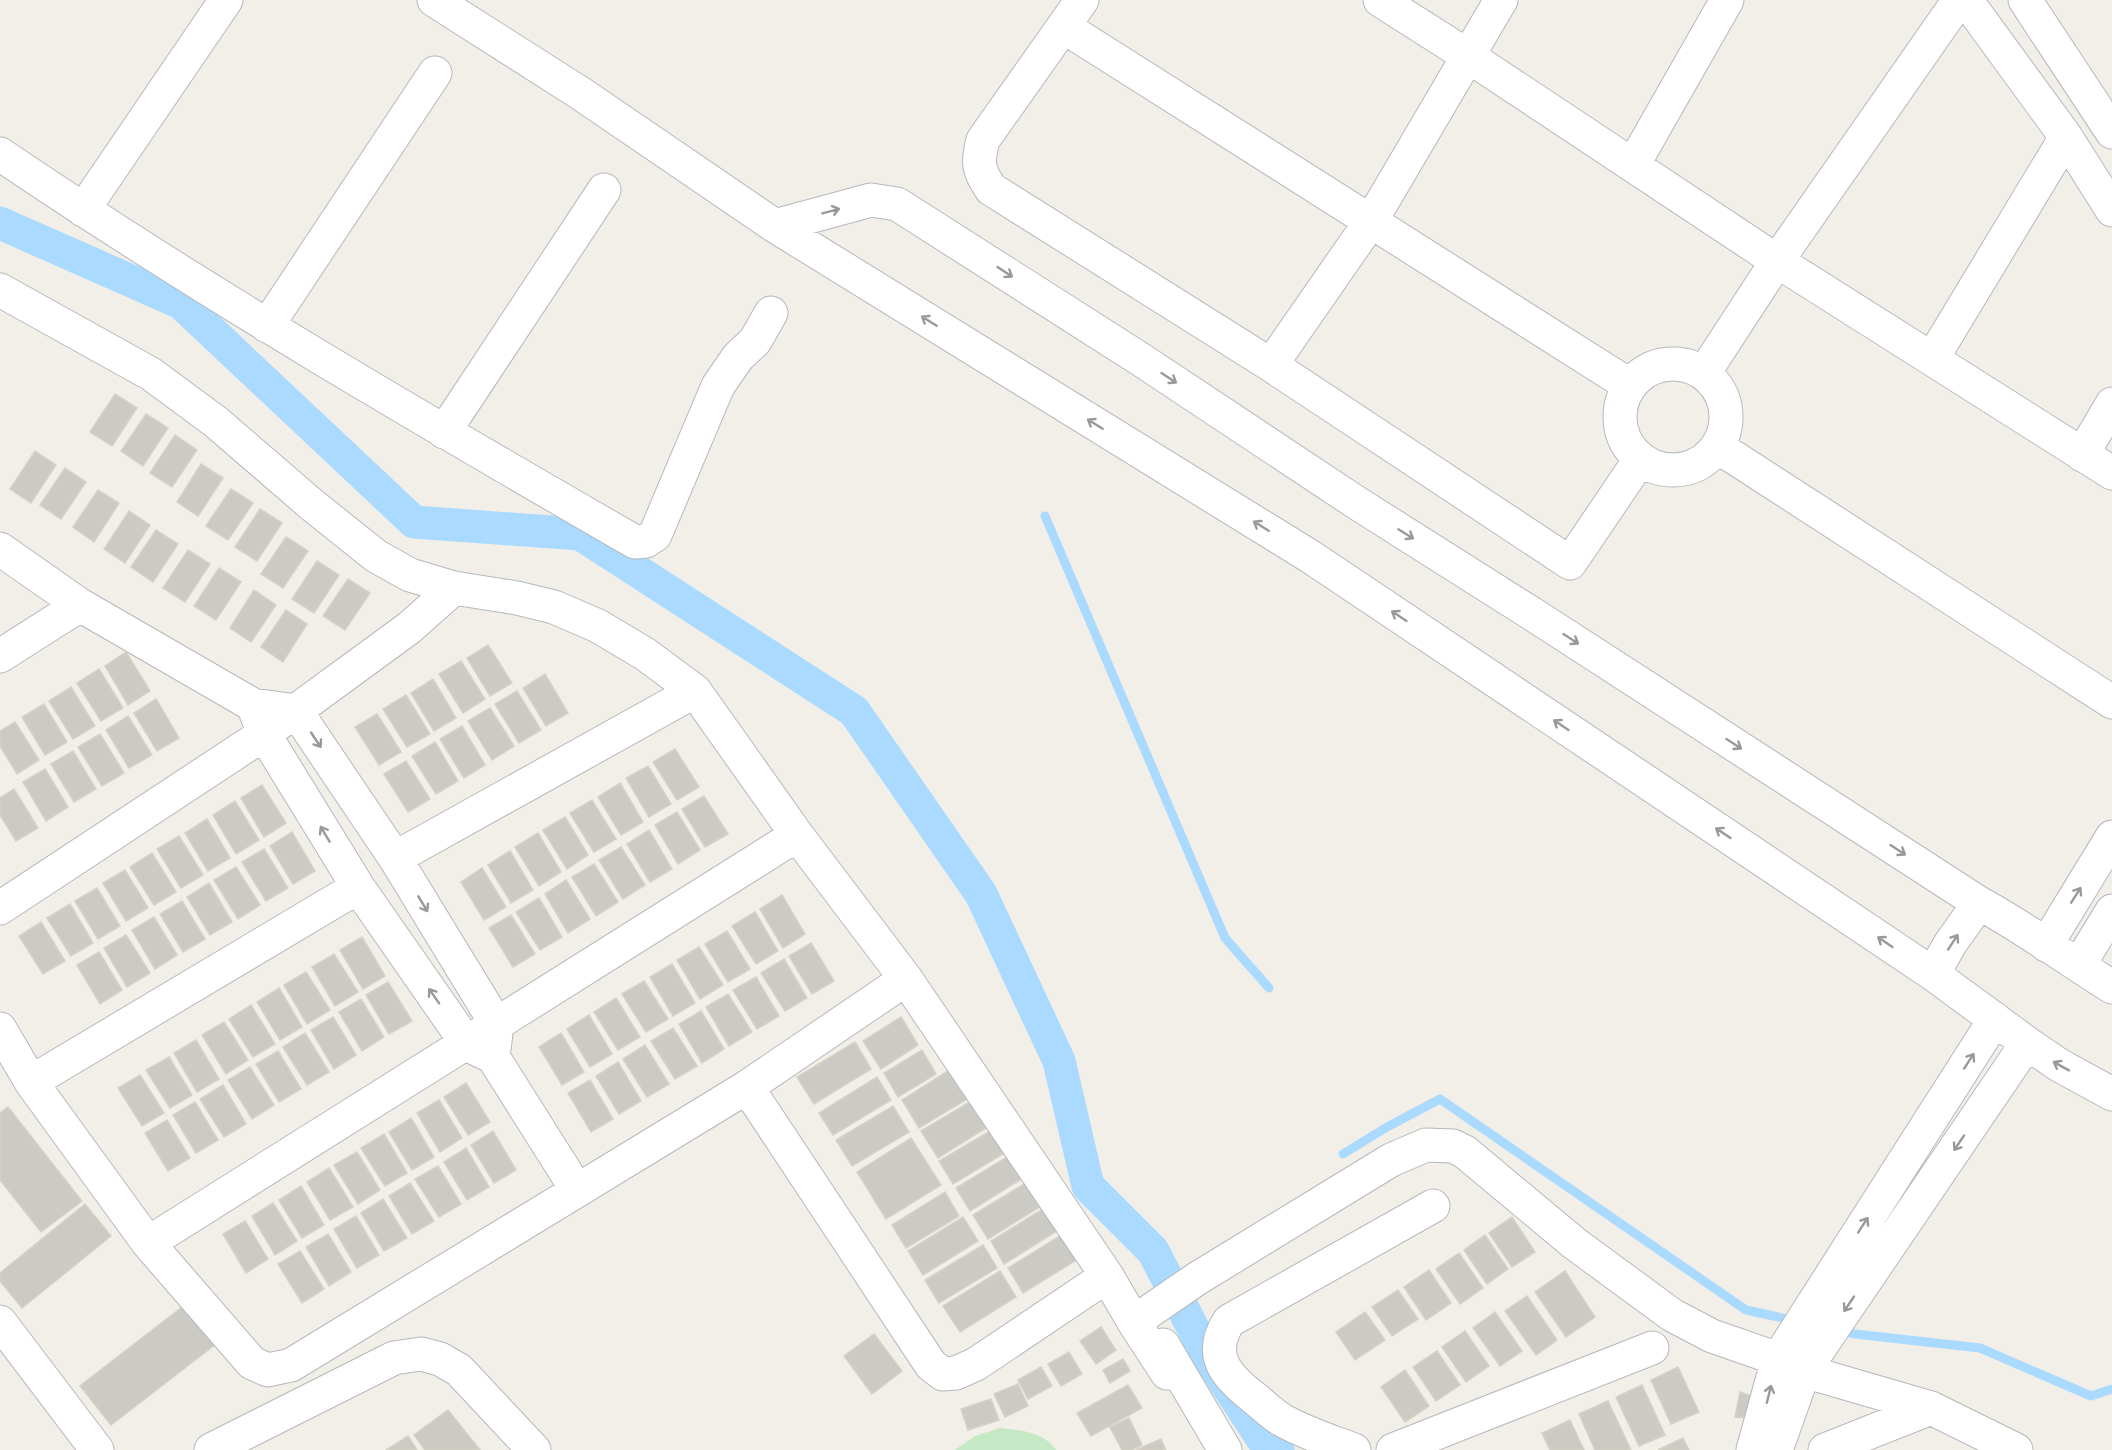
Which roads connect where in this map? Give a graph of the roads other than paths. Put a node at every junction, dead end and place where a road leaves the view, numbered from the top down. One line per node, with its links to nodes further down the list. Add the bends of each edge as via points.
1 (226, 0): 18 (street)
2 (434, 0): 21 (street, via 580,93)
3 (1082, 0): 10 (street)
4 (1380, 0): 11 (street)
5 (1501, 0): 11 (street)
6 (1727, 0): 16 (street)
7 (1959, 0): 22 (street)
8 (1966, 0): 14 (street)
9 (2025, 0): 13 (street)
10 (1064, 27): 20 (street); 27 (street, via 984,140 978,157 981,173 991,189)
11 (1468, 56): 16 (street); 20 (street)
12 (435, 73): 25 (street)
13 (2108, 120)
14 (2066, 137): 19 (street); 26 (street)
15 (0, 154): 18 (street)
16 (1633, 165): 22 (street)
17 (604, 190): 31 (street)
18 (83, 210): 25 (street)
19 (2112, 210)
20 (1371, 221): 27 (street); 29 (street)
21 (775, 226): 48 (street, one-way to 48, via 871,201 897,204); 53 (street, one-way to 21, via 1311,557)
22 (1778, 261): 26 (street); 28 (street)
23 (6, 304): 37 (street, via 151,374 216,422 376,556 410,575)
24 (771, 313): 31 (street, via 718,386 655,535 646,541 635,542)
25 (267, 326): 31 (street)
26 (1932, 359): 33 (street)
27 (1271, 365): 34 (street, via 1570,563)
28 (1704, 373): 29 (street, via 1678,364 1660,366); 32 (street, via 1722,394 1724,403 1727,421)
29 (1629, 385): 34 (street, via 1618,411 1622,436)
30 (2112, 404): 33 (street)
31 (444, 432)
32 (1718, 447): 34 (street, via 1695,467 1666,471); 41 (street)
33 (2082, 455): 35 (street)
34 (1639, 461)
35 (2112, 473)
36 (0, 549): 38 (street)
37 (454, 588): 40 (street, via 517,598 598,626); 42 (street, via 409,628)
38 (80, 605): 39 (street); 43 (street)
39 (0, 656)
40 (695, 691): 44 (street); 46 (street)
41 (2112, 702)
42 (296, 711): 43 (street); 46 (street, one-way to 46)
43 (258, 720): 47 (street, one-way to 43); 49 (street)
44 (797, 835): 54 (street); 57 (street)
45 (2112, 837): 51 (street, one-way to 45)
46 (395, 858): 57 (street, one-way to 57)
47 (358, 887): 60 (street, one-way to 47); 61 (street)
48 (1979, 903): 51 (street); 53 (street, one-way to 48)
49 (0, 908)
50 (2112, 911): 52 (street)
51 (2046, 945): 52 (street)
52 (2079, 965): 55 (street)
53 (1934, 974): 56 (street)
54 (906, 979): 62 (street); 67 (street)
55 (2112, 987)
56 (1995, 1019): 59 (street); 71 (street, one-way to 56)
57 (497, 1024): 60 (street)
58 (0, 1029): 61 (street)
59 (2027, 1043): 63 (street, one-way to 59); 71 (street, one-way to 71)
60 (479, 1051): 64 (street); 66 (street)
61 (31, 1082): 66 (street)
62 (747, 1087): 64 (street); 67 (street, via 931,1365 943,1374 976,1364)
63 (2112, 1094)
64 (577, 1190): 66 (street, via 291,1365 268,1370 252,1363)
65 (1433, 1206): 78 (street, via 1229,1321 1221,1334 1223,1367 1233,1381 1281,1419)
66 (148, 1243)
67 (1107, 1276): 68 (street)
68 (1142, 1317): 71 (street, via 1198,1278 1391,1160 1426,1145 1453,1146 1574,1244 1672,1315 1712,1336); 72 (street); 77 (street)
69 (0, 1322): 74 (street)
70 (1652, 1348): 79 (street)
71 (1791, 1365): 73 (street); 80 (street, one-way to 71); 81 (street, via 1787,1415)
72 (1167, 1373)
73 (1931, 1408): 82 (street); 83 (street)
74 (97, 1450)
75 (211, 1450): 76 (street, via 394,1358 422,1354 459,1370)
76 (534, 1450)
77 (1225, 1450)
78 (1354, 1450)
79 (1393, 1450)
80 (1753, 1450)
81 (1776, 1450)
82 (1825, 1450)
83 (2016, 1450)

